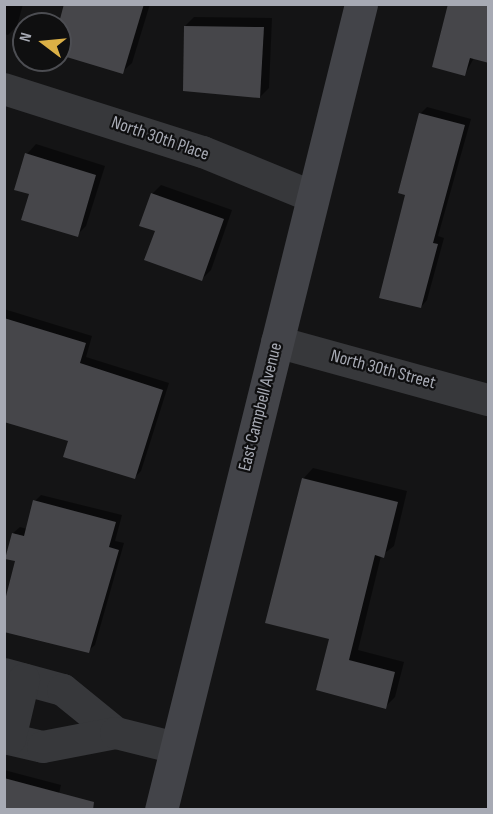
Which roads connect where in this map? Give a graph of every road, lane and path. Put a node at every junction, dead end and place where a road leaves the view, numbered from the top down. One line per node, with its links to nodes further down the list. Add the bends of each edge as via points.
1 (361, 4): 3 (street, East Campbell Avenue)
2 (4, 89): 3 (street, North 30th Place, via 203,152)
3 (313, 197): 4 (street, East Campbell Avenue)
4 (277, 342): 5 (street, North 30th Street); 9 (street, East Campbell Avenue)
5 (489, 400)
6 (14, 677): 7 (street, via 63,690); 8 (street)
7 (116, 733): 8 (street, via 43,747); 9 (street)
8 (7, 738)
9 (176, 748): 10 (street, East Campbell Avenue)
10 (161, 810)

